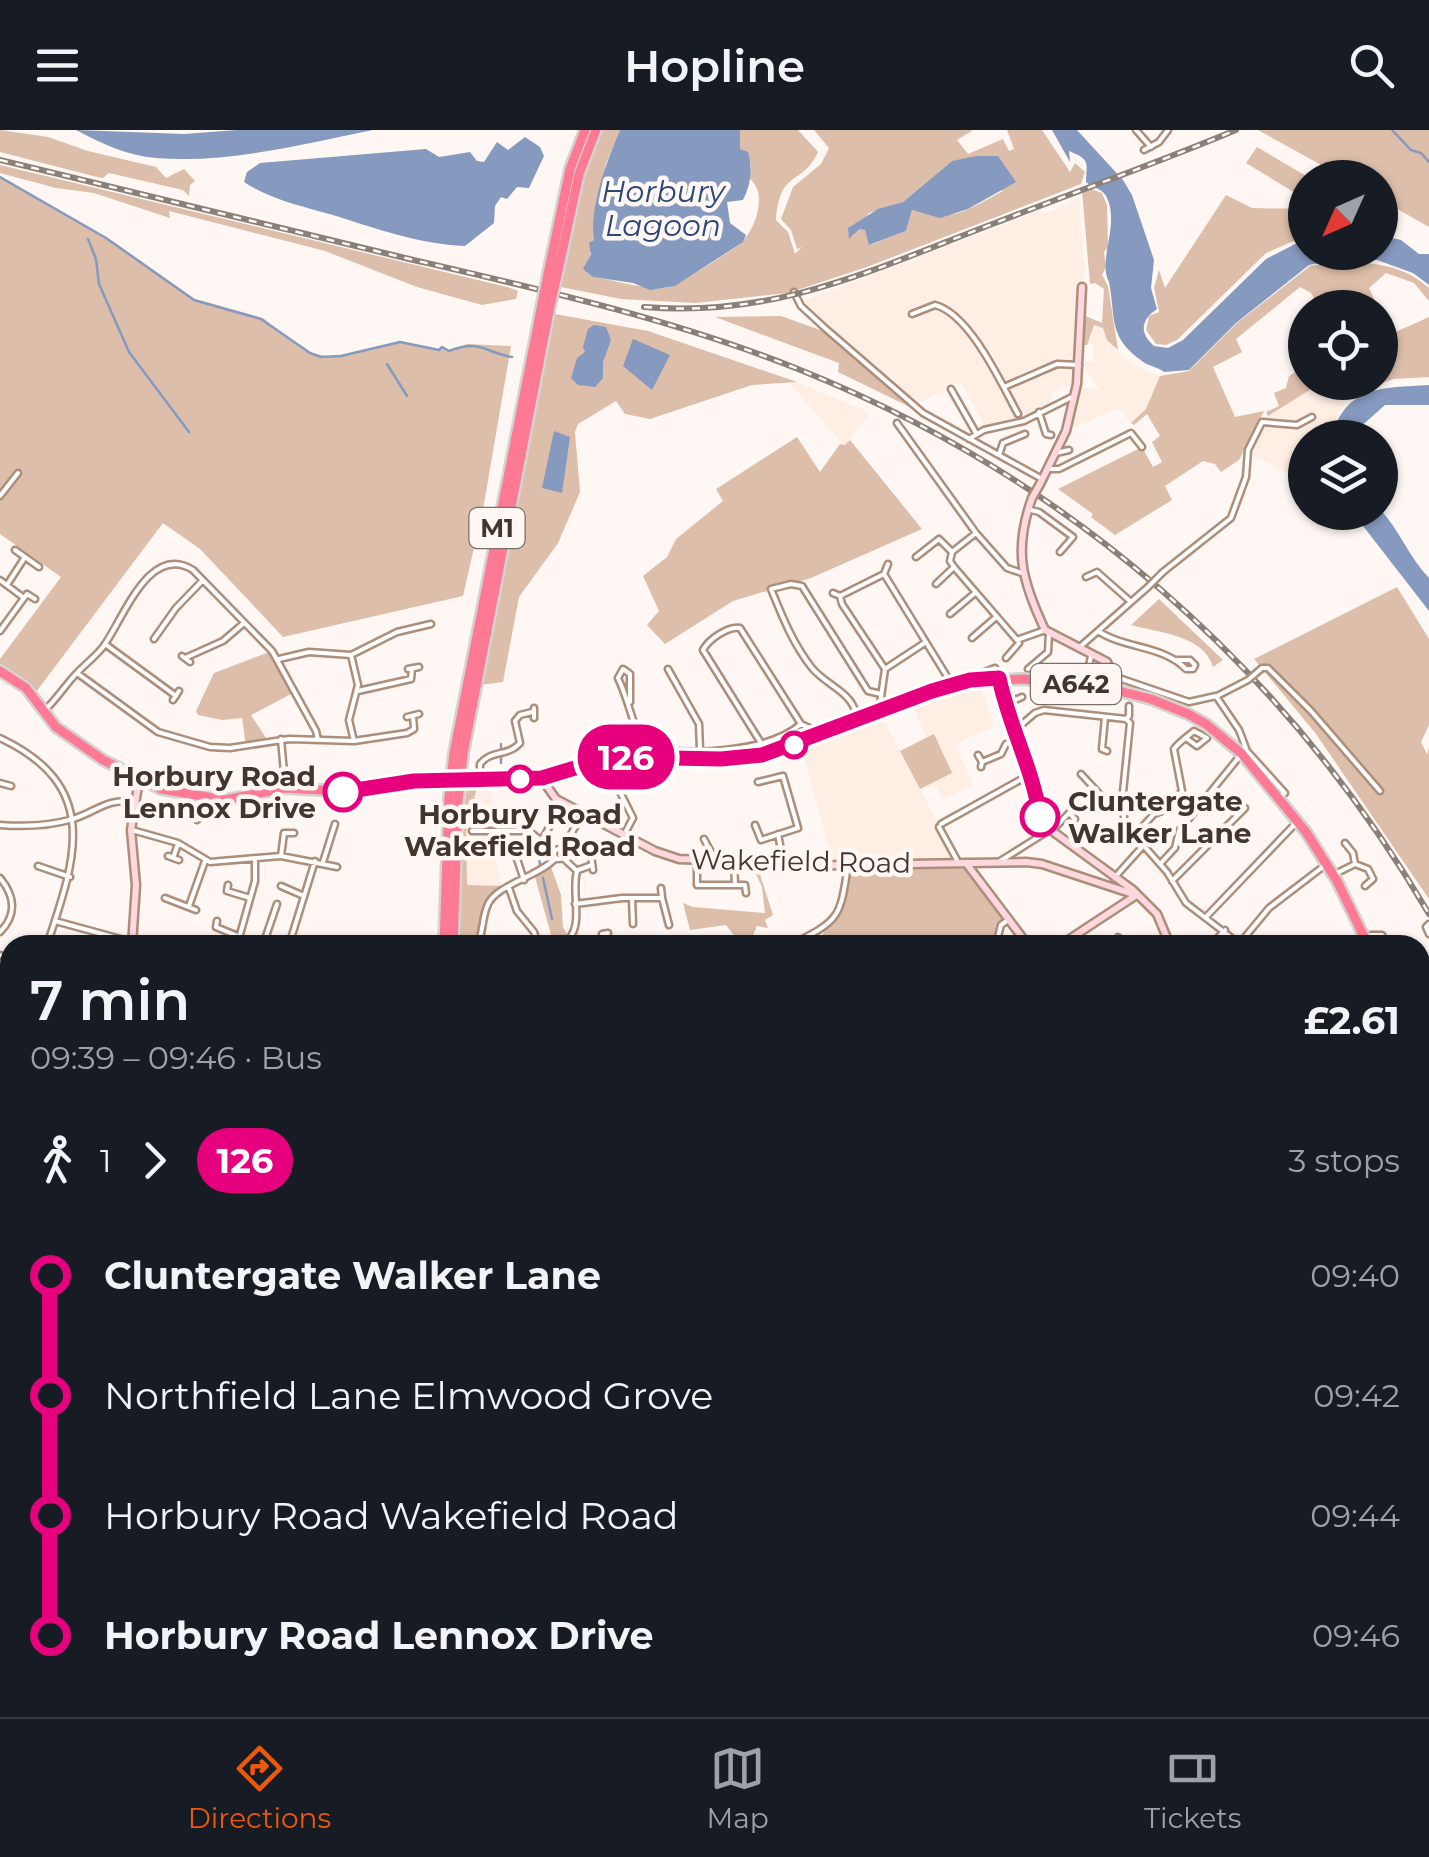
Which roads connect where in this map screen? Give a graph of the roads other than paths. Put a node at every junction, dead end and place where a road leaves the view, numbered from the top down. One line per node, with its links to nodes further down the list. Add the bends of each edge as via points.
1 (585, 130): 7 (highway, M1, via 570,169)
2 (596, 130): 7 (highway, M1)
3 (1136, 130): 5 (street)
4 (1168, 130): 5 (street)
5 (1151, 147): 6 (street)
6 (1144, 150)
7 (552, 274): 130 (highway, M1, bridge)
8 (1082, 287): 11 (street)
9 (794, 292): 22 (street, via 876,376)
10 (912, 314): 12 (street, via 940,305 980,344)
11 (1080, 366): 12 (street, via 1057,364); 14 (street)
12 (1004, 388): 16 (street)
13 (951, 389): 19 (street)
14 (1074, 396): 15 (street); 25 (street)
15 (1040, 412): 19 (street); 21 (street)
16 (1018, 414)
17 (1312, 417): 51 (street, bridge, via 1297,425 1262,422 1248,450 1232,518)
18 (897, 422): 32 (street)
19 (976, 434): 22 (street)
20 (1025, 434): 26 (street, via 1003,443)
21 (1051, 435)
22 (969, 439): 26 (street)
23 (1142, 447): 27 (street, via 1131,433 1059,469)
24 (1069, 450): 25 (street)
25 (1056, 454): 27 (street)
26 (999, 455): 29 (street)
27 (1048, 468): 29 (street)
28 (18, 472): 30 (street)
29 (1041, 481): 31 (street, bridge)
30 (0, 496)
31 (1028, 509): 35 (street, via 1072,537); 41 (street)
32 (976, 533): 34 (street); 41 (street, via 1007,568)
33 (15, 550): 36 (street)
34 (952, 552): 37 (street, via 939,539); 40 (street)
35 (1060, 552)
36 (25, 557): 39 (street); 47 (street)
37 (916, 557)
38 (888, 564): 42 (street)
39 (39, 567)
40 (954, 567): 46 (street); 48 (street)
41 (1022, 573): 60 (street)
42 (884, 574): 64 (street); 76 (street, via 837,595)
43 (1086, 577): 51 (street, via 1096,572)
44 (0, 580): 47 (street)
45 (203, 580): 54 (street); 59 (street); 65 (street, via 184,564 160,567)
46 (936, 584)
47 (7, 585): 49 (street)
48 (976, 592): 52 (street); 53 (street)
49 (24, 598): 50 (street); 57 (street)
50 (35, 599)
51 (1131, 602): 58 (street)
52 (950, 614)
53 (996, 617): 62 (street); 63 (street)
54 (245, 623): 70 (street); 71 (street)
55 (429, 626): 68 (street, via 397,632)
56 (152, 628): 59 (street)
57 (0, 631)
58 (1098, 631): 66 (street); 72 (street)
59 (159, 632): 61 (street)
60 (1047, 632): 63 (street); 66 (street); 75 (street, via 1048,652)
61 (154, 638)
62 (972, 638)
63 (1019, 641): 69 (street)
64 (926, 642): 76 (street); 82 (street)
65 (105, 644): 79 (street); 87 (street)
66 (1082, 646): 67 (street)
67 (1092, 652): 78 (street); 80 (street, via 1107,662)
68 (350, 655): 71 (street, via 309,652); 85 (street)
69 (1006, 658)
70 (185, 659)
71 (278, 659): 105 (street)
72 (1177, 660)
73 (419, 667): 85 (street, via 410,669 408,680)
74 (668, 668): 112 (street, via 699,724)
75 (1028, 669)
76 (885, 670): 86 (street)
77 (0, 671): 94 (highway, A642, via 26,688)
78 (1088, 671)
79 (77, 673): 94 (street); 104 (street, via 168,737 230,748)
80 (1110, 675): 84 (street); 88 (street, via 1190,702)
81 (975, 676): 83 (street, via 994,668)
82 (948, 678)
83 (999, 678): 84 (highway, A642); 91 (street); 93 (highway, A642)
84 (1107, 688): 113 (highway, A642, via 1188,714)
85 (358, 692): 106 (street, via 349,720)
86 (880, 694): 93 (street); 96 (street, via 868,691 802,586 771,589 809,664 850,698)
87 (176, 696)
88 (1216, 696): 127 (street, bridge, via 1268,668); 129 (street, via 1248,751 1285,793)
89 (1022, 697): 91 (street)
90 (630, 702): 90 (street, via 618,678 624,669 630,674); 112 (street, via 643,746)
91 (1005, 704): 101 (street)
92 (1129, 706): 99 (street)
93 (880, 707): 96 (street); 112 (highway, A642, via 762,755 721,759)
94 (43, 712): 122 (highway, A642, via 61,731)
95 (534, 713): 108 (street, via 516,721)
96 (856, 713): 100 (street, via 814,730)
97 (413, 716): 106 (street, via 410,732)
98 (1105, 717): 99 (street); 101 (street, via 1044,710); 111 (street)
99 (1126, 719): 132 (street)
100 (801, 724): 110 (street); 110 (street, via 734,627 703,650)
101 (1013, 731): 107 (street)
102 (0, 738): 136 (street, via 46,768)
103 (1186, 738): 150 (street, via 1174,749 1182,790)
104 (281, 739): 105 (street); 126 (street)
105 (318, 740): 106 (street)
106 (354, 741)
107 (1016, 741): 114 (street, via 981,765); 117 (street)
108 (520, 743): 109 (street); 120 (street, via 488,755)
109 (528, 743)
110 (761, 743): 112 (street)
111 (1107, 751)
112 (694, 752): 115 (highway, A642)
113 (1242, 754): 129 (highway, A642); 170 (street, via 1177,832 1175,848)
114 (978, 756)
115 (604, 760): 119 (highway, A642); 146 (street, via 633,818)
116 (1014, 768): 121 (street)
117 (1029, 774): 121 (street); 144 (street, via 1040,818)
118 (1081, 774): 132 (street, via 1106,801)
119 (542, 778): 120 (highway, A642); 135 (street, Wakefield Road, via 556,799)
120 (480, 779): 126 (highway, A642, via 357,792)
121 (1021, 779): 167 (street, via 941,826)
122 (139, 780): 128 (highway, A642); 131 (street)
123 (758, 782): 149 (street, via 783,776 798,828)
124 (0, 783): 125 (street)
125 (11, 786)
126 (285, 788): 128 (highway, A642, via 235,800)
127 (1380, 790)
128 (200, 798): 134 (street)
129 (1280, 798): 138 (highway, A642)
130 (454, 799): 222 (highway, M1); 223 (highway, M1)
131 (134, 802): 136 (street, via 113,800); 143 (street)
132 (1123, 802): 150 (street)
133 (1242, 809): 147 (street)
134 (198, 813)
135 (583, 813): 158 (street); 165 (street, Wakefield Road, via 664,855)
136 (72, 819): 140 (street); 181 (street)
137 (1076, 819): 144 (street, via 1070,811)
138 (1299, 820): 171 (highway, A642); 204 (street)
139 (552, 822): 152 (street)
140 (0, 826)
141 (332, 827): 169 (street)
142 (757, 828): 149 (street, via 761,840)
143 (130, 830): 154 (street); 217 (street)
144 (1051, 830): 168 (street); 180 (street)
145 (472, 831): 152 (street, via 524,830)
146 (626, 831)
147 (1222, 831): 153 (street); 184 (street)
148 (294, 833): 159 (street, via 284,834)
149 (778, 834): 175 (street)
150 (1134, 836): 156 (street)
151 (704, 839): 165 (street)
152 (542, 840): 158 (street)
153 (1230, 840)
154 (178, 843): 161 (street); 163 (street)
155 (1345, 844): 172 (street)
156 (1142, 846): 170 (street); 180 (street)
157 (515, 854): 183 (street)
158 (557, 855): 178 (street); 183 (street)
159 (280, 856): 162 (street); 164 (street)
160 (591, 856): 178 (street, via 592,868)
161 (173, 858)
162 (254, 858): 163 (street); 197 (street)
163 (204, 861): 202 (street)
164 (315, 861): 169 (street); 195 (street)
165 (723, 861): 166 (street, Wakefield Road)
166 (734, 861): 175 (street, Wakefield Road); 187 (street)
167 (962, 862): 168 (street, Wakefield Road); 173 (street, Wakefield Road); 206 (street)
168 (997, 862): 194 (street, Wakefield Road, via 1042,864)
169 (323, 863): 176 (street)
170 (1160, 864): 184 (street)
171 (1327, 864): 179 (highway, A642); 235 (street, via 1269,908)
172 (1355, 864): 179 (street); 190 (street, via 1373,878)
173 (848, 865): 175 (street, Wakefield Road); 228 (street, via 834,920)
174 (38, 866): 181 (street)
175 (784, 866)
176 (337, 867)
177 (697, 868): 187 (street, via 697,885)
178 (577, 871): 201 (street)
179 (1333, 874): 236 (highway, A642)
180 (1116, 876): 194 (street)
181 (70, 877): 207 (street)
182 (0, 878): 212 (street, via 12,908)
183 (524, 880): 189 (street)
184 (1172, 881): 204 (street)
185 (292, 882): 192 (street)
186 (228, 885): 197 (street, via 226,892)
187 (735, 885): 193 (street, via 746,885)
188 (281, 886): 192 (street)
189 (509, 886): 224 (street, via 488,905); 225 (street)
190 (1365, 886)
191 (661, 888): 199 (street)
192 (289, 890): 195 (street)
193 (746, 893)
194 (1136, 895): 231 (street); 232 (street, via 1157,914)
195 (304, 896): 221 (street)
196 (165, 898): 202 (street)
197 (250, 898): 219 (street)
198 (632, 898): 199 (street); 201 (street); 209 (street)
199 (662, 898): 205 (street, via 668,922)
200 (277, 904): 220 (street)
201 (575, 904): 226 (street)
202 (188, 906): 203 (street)
203 (196, 910)
204 (1206, 917): 211 (street)
205 (676, 918)
206 (1008, 920): 229 (street); 230 (street)
207 (55, 921): 215 (street); 216 (street)
208 (217, 922): 218 (street)
209 (633, 924)
210 (1428, 924): 214 (street)
211 (1225, 930): 233 (street); 234 (street)
212 (0, 932)
213 (608, 933): 227 (street)
214 (1429, 934)
215 (50, 935)
216 (102, 935)
217 (133, 935)
218 (233, 935)
219 (240, 935)
220 (265, 935)
221 (292, 935)
222 (445, 935)
223 (452, 935)
224 (480, 935)
225 (535, 935)
226 (572, 935)
227 (602, 935)
228 (808, 935)
229 (998, 935)
230 (1020, 935)
231 (1076, 935)
232 (1166, 935)
233 (1220, 935)
234 (1231, 935)
235 (1248, 935)
236 (1363, 935)

